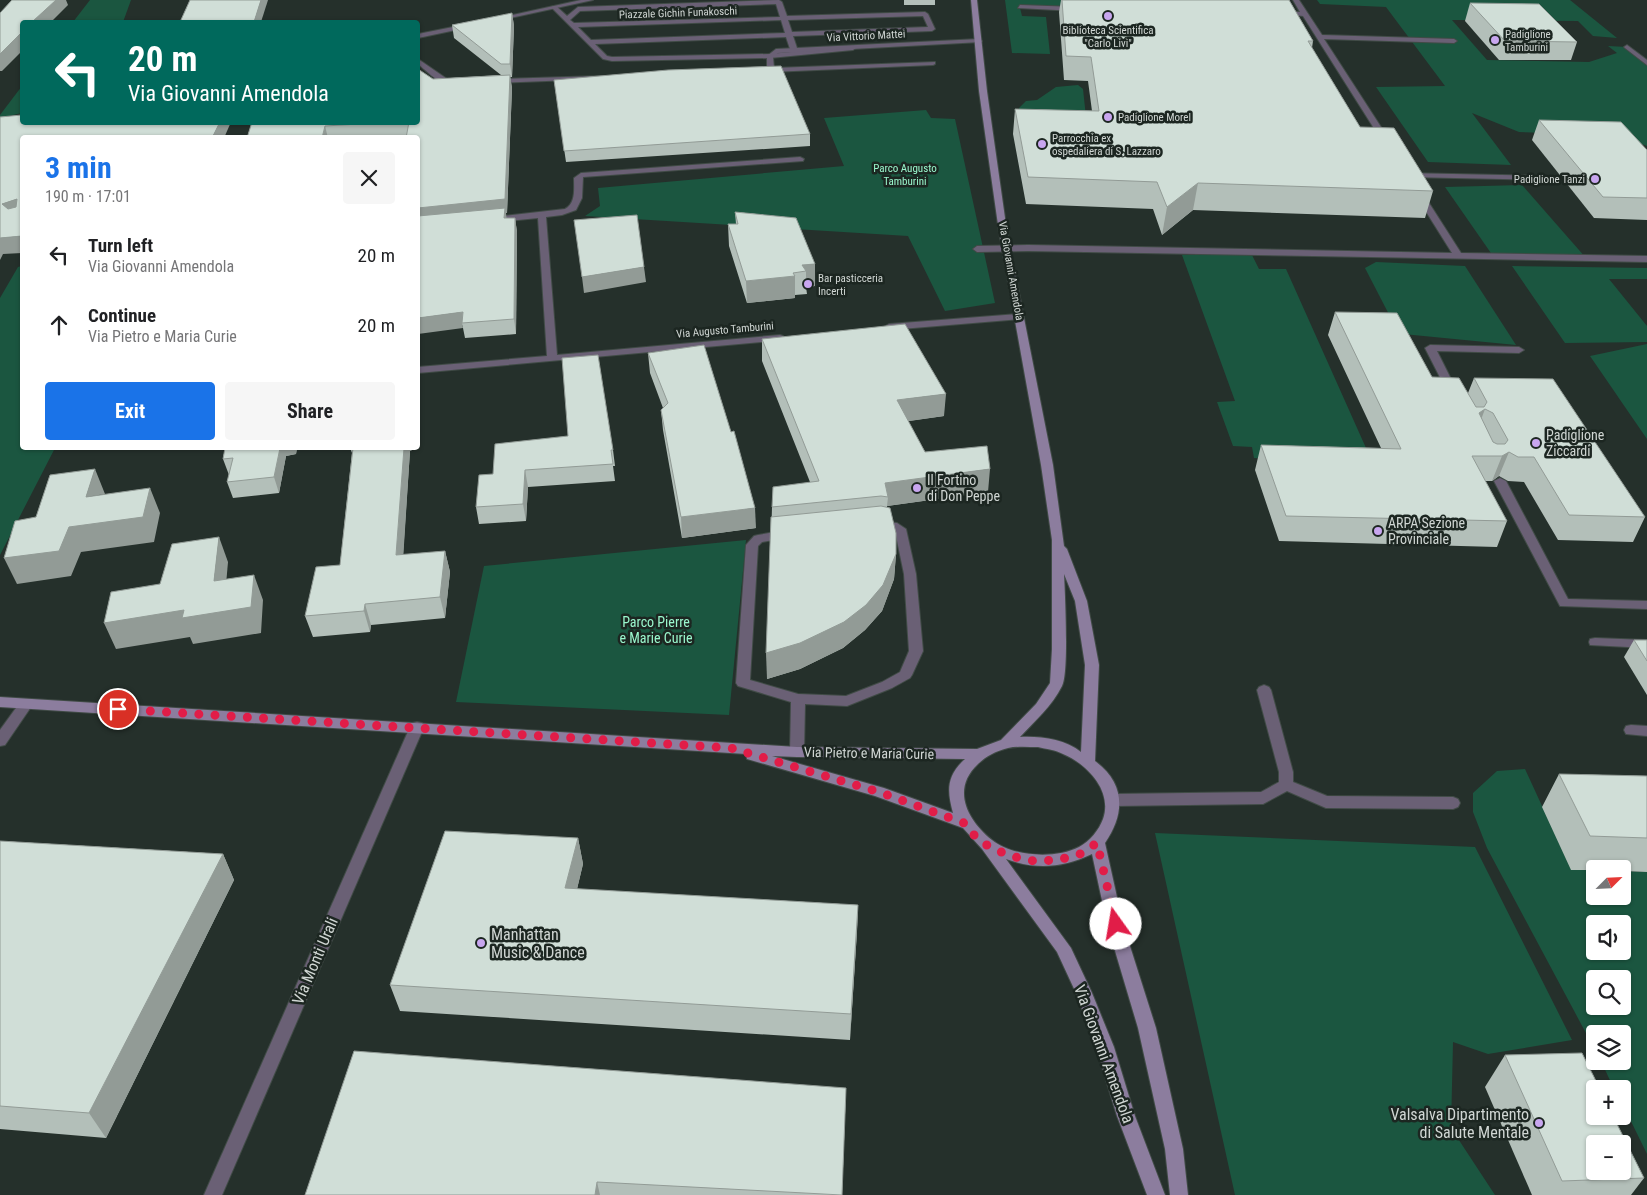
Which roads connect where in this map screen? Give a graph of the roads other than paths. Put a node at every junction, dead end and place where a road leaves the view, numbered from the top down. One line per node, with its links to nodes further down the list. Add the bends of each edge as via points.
1 (590, 0): 5 (street)
2 (974, 0): 17 (main road, Via Giovanni Amendola)
3 (1296, 0): 8 (street)
4 (1020, 7): 6 (street)
5 (554, 8): 9 (street); 11 (street)
6 (1085, 9)
7 (1269, 13): 8 (street)
8 (1305, 14): 16 (street)
9 (567, 19): 10 (street, Piazzale Gichin Funakoschi, via 578,9 779,2); 13 (street)
10 (784, 19): 13 (street, Piazzale Gichin Funakoschi); 14 (street, Piazzale Gichin Funakoschi); 14 (street, Piazzale Gichin Funakoschi, via 925,14 932,29)
11 (492, 20)
12 (474, 24): 15 (street)
13 (573, 25): 19 (street)
14 (789, 35): 19 (street, Piazzale Gichin Funakoschi); 21 (street, Piazzale Gichin Funakoschi)
15 (420, 36)
16 (1320, 37): 18 (street); 31 (street)
17 (979, 41): 21 (street, Via Vittorio Mattei); 38 (main road, Via Giovanni Amendola, via 983,91)
18 (1454, 41)
19 (592, 42): 22 (street, via 605,58 612,59)
20 (1627, 47): 25 (street)
21 (794, 52): 22 (street, via 776,51)
22 (770, 56): 27 (street)
23 (420, 62): 30 (street, via 448,83)
24 (933, 63): 27 (street)
25 (1647, 63)
26 (762, 70): 27 (street)
27 (771, 70)
28 (608, 76): 29 (street)
29 (488, 81)
30 (468, 82)
31 (1392, 151)
32 (800, 159): 36 (street, via 582,175 578,178 579,201 575,208)
33 (1402, 167): 34 (street)
34 (1408, 175): 35 (street); 40 (street)
35 (1545, 178)
36 (542, 215): 37 (street); 46 (street)
37 (485, 220)
38 (1006, 248): 39 (street); 40 (street); 42 (main road, Via Giovanni Amendola)
39 (977, 249)
40 (1458, 255): 41 (street)
41 (1647, 259)
42 (1019, 318): 43 (street); 52 (main road, Via Giovanni Amendola)
43 (877, 328)
44 (789, 337): 46 (street, Via Augusto Tamburini)
45 (1519, 350): 48 (street, via 1430,348)
46 (552, 357): 47 (street, Via Augusto Tamburini)
47 (420, 370)
48 (1457, 401)
49 (1500, 481): 53 (street, via 1564,603)
50 (860, 527): 57 (street, via 886,525 900,529 910,574 916,651 905,675 887,685 847,701)
51 (802, 533): 57 (street, via 758,539 752,545 743,683)
52 (1058, 540): 64 (main road, Via Giovanni Amendola, via 1060,649 1057,684 1041,707); 68 (main road, Via Giovanni Amendola, via 1081,601 1092,665)
53 (1647, 605)
54 (1595, 642): 55 (street)
55 (1647, 644)
56 (1264, 690): 69 (street, via 1286,772)
57 (798, 699): 66 (street)
58 (0, 702): 59 (main road, Via Pietro e Maria Curie)
59 (26, 704): 60 (main road, Via Pietro e Maria Curie); 63 (street)
60 (417, 727): 65 (main road, Via Pietro e Maria Curie); 75 (street, Via Monti Urali)
61 (1631, 730): 62 (street)
62 (1647, 731)
63 (0, 741)
64 (1008, 742): 67 (main road, Via Giovanni Amendola); 68 (main road, Via Giovanni Amendola, via 1050,743)
65 (731, 748): 66 (main road, Via Pietro e Maria Curie); 72 (main road, Via Pietro e Maria Curie, via 879,792)
66 (797, 752): 67 (main road, Via Pietro e Maria Curie)
67 (976, 754): 72 (main road, Via Giovanni Amendola, via 963,768 956,786 956,804)
68 (1088, 761): 70 (main road, Via Giovanni Amendola, via 1108,786)
69 (1286, 785): 70 (street, via 1263,798); 71 (street, via 1326,802)
70 (1113, 800): 73 (main road, Via Giovanni Amendola, via 1113,816 1108,830)
71 (1453, 803)
72 (964, 823): 74 (main road, Via Giovanni Amendola)
73 (1097, 843): 74 (main road, Via Giovanni Amendola, via 1073,856 1034,861 1010,856); 77 (main road, via 1116,924 1148,1028 1174,1149)
74 (988, 846): 76 (main road, Via Giovanni Amendola, via 1063,948 1076,975 1105,1047 1126,1116)
75 (213, 1195)
76 (1156, 1195)
77 (1179, 1195)

